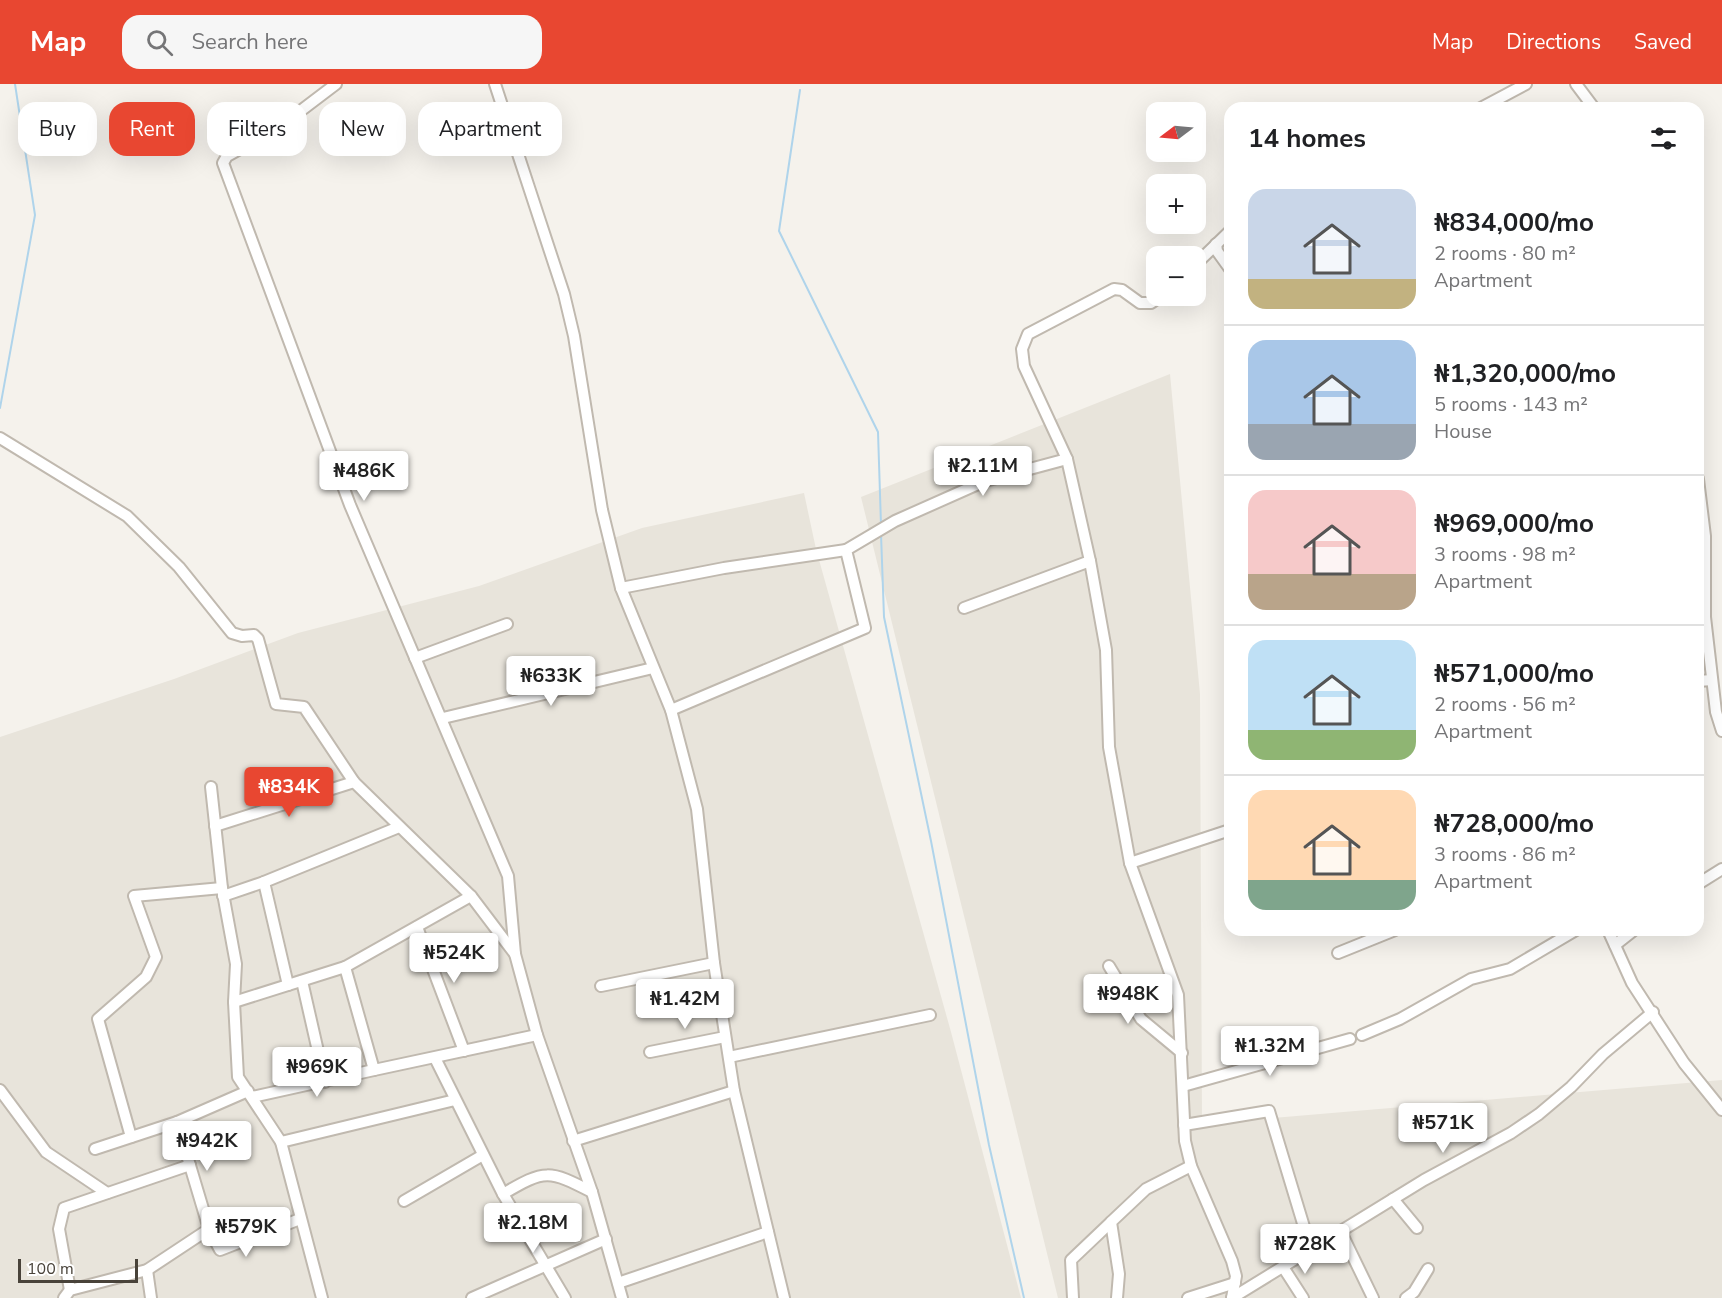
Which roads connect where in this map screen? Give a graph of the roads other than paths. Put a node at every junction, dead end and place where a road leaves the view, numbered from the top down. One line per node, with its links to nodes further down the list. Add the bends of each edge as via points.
1 (336, 84): 22 (street, via 278,128 227,156 223,163 350,505)
2 (495, 84): 19 (street, via 564,294 602,510)
3 (1526, 84): 5 (street)
4 (1576, 84): 6 (street)
5 (1492, 102)
6 (1590, 102)
7 (1224, 237): 8 (street)
8 (1216, 244): 9 (street); 10 (street)
9 (1206, 254)
10 (1224, 261)
11 (1146, 303): 13 (street, via 1114,289 1028,334 1022,349 1024,366)
12 (0, 438): 29 (street, via 127,516 179,567 232,633 254,635 276,704 304,707)
13 (1067, 459): 15 (street, via 985,481 895,521); 16 (street)
14 (1704, 547): 17 (street)
15 (846, 550): 19 (street); 26 (street, via 865,628)
16 (1090, 561): 20 (street); 34 (street, via 1106,650 1109,747)
17 (1706, 570): 18 (street); 24 (street, via 1705,617)
18 (1704, 575)
19 (621, 588): 23 (street)
20 (964, 608)
21 (507, 624): 22 (street)
22 (415, 658): 27 (street)
23 (653, 668): 26 (street); 27 (street)
24 (1712, 680): 25 (street); 28 (street)
25 (1704, 681)
26 (671, 710): 50 (street, via 697,809)
27 (443, 718): 49 (street, via 508,876)
28 (1722, 732)
29 (354, 782): 31 (street); 32 (street)
30 (211, 787): 31 (street)
31 (215, 826): 38 (street)
32 (399, 827): 37 (street); 39 (street)
33 (1224, 832): 34 (street)
34 (1130, 863): 65 (street, via 1178,995)
35 (1722, 870): 36 (street)
36 (1704, 880)
37 (264, 882): 38 (street); 54 (street)
38 (223, 892): 56 (street, via 236,964); 78 (street, via 134,896 156,957 146,977 98,1019)
39 (471, 896): 40 (street); 49 (street)
40 (417, 927): 52 (street); 63 (street)
41 (1360, 936): 46 (street)
42 (1379, 936): 46 (street)
43 (1566, 936): 60 (street, via 1510,969 1464,982 1400,1020)
44 (1611, 936): 47 (street)
45 (1626, 936): 47 (street)
46 (1363, 942): 48 (street)
47 (1615, 945): 57 (street, via 1632,983)
48 (1338, 953)
49 (515, 954): 59 (street)
50 (714, 963): 55 (street); 61 (street)
51 (1109, 966): 65 (street, via 1141,1019)
52 (345, 968): 53 (street); 68 (street)
53 (302, 981): 54 (street); 69 (street)
54 (288, 985): 56 (street)
55 (601, 986)
56 (234, 1002): 73 (street, via 238,1077)
57 (1653, 1012): 75 (street, via 1684,1063); 88 (street, via 1539,1114)
58 (930, 1015): 66 (street)
59 (537, 1035): 63 (street); 79 (street)
60 (1362, 1035)
61 (725, 1037): 64 (street); 66 (street)
62 (1350, 1039): 70 (street)
63 (464, 1051): 67 (street)
64 (650, 1052)
65 (1182, 1053): 70 (street)
66 (729, 1057): 72 (street)
67 (435, 1058): 68 (street); 74 (street)
68 (374, 1070): 69 (street)
69 (325, 1082): 73 (street)
70 (1183, 1086): 77 (street)
71 (0, 1090): 86 (street, via 46,1152)
72 (734, 1091): 79 (street); 94 (street)
73 (250, 1094): 76 (street); 80 (street)
74 (454, 1100): 80 (street); 82 (street)
75 (1722, 1110)
76 (177, 1122): 78 (street); 83 (street)
77 (1184, 1125): 84 (street); 97 (street, via 1269,1111)
78 (131, 1137): 81 (street)
79 (573, 1141): 85 (street)
80 (281, 1143): 90 (street)
81 (95, 1149)
82 (483, 1155): 87 (street); 89 (street)
83 (190, 1165): 86 (street); 93 (street)
84 (1191, 1166): 91 (street, via 1146,1189); 104 (street, via 1232,1261)
85 (592, 1192): 87 (street, via 555,1174 529,1179); 96 (street)
86 (107, 1193): 103 (street, via 64,1208 61,1214 59,1229)
87 (503, 1194): 98 (street)
88 (1393, 1199): 92 (street); 95 (street)
89 (404, 1201)
90 (300, 1219): 93 (street, via 226,1251 220,1250); 107 (street)
91 (1111, 1222): 112 (street, via 1071,1260); 113 (street, via 1119,1274)
92 (1417, 1228)
93 (209, 1230): 101 (street)
94 (768, 1232): 102 (street); 111 (street)
95 (1341, 1232): 97 (street); 116 (street)
96 (606, 1239): 98 (street); 102 (street)
97 (1311, 1250): 99 (street)
98 (544, 1265): 108 (street); 109 (street)
99 (1283, 1267): 104 (street); 115 (street)
100 (1428, 1269): 105 (street)
101 (147, 1270): 103 (street); 106 (street)
102 (618, 1283): 110 (street)
103 (67, 1294)
104 (1237, 1294): 114 (street)
105 (1414, 1296)
106 (151, 1298)
107 (322, 1298)
108 (472, 1298)
109 (566, 1298)
110 (622, 1298)
111 (783, 1298)
112 (1072, 1298)
113 (1117, 1298)
114 (1188, 1298)
115 (1303, 1298)
116 (1373, 1298)

